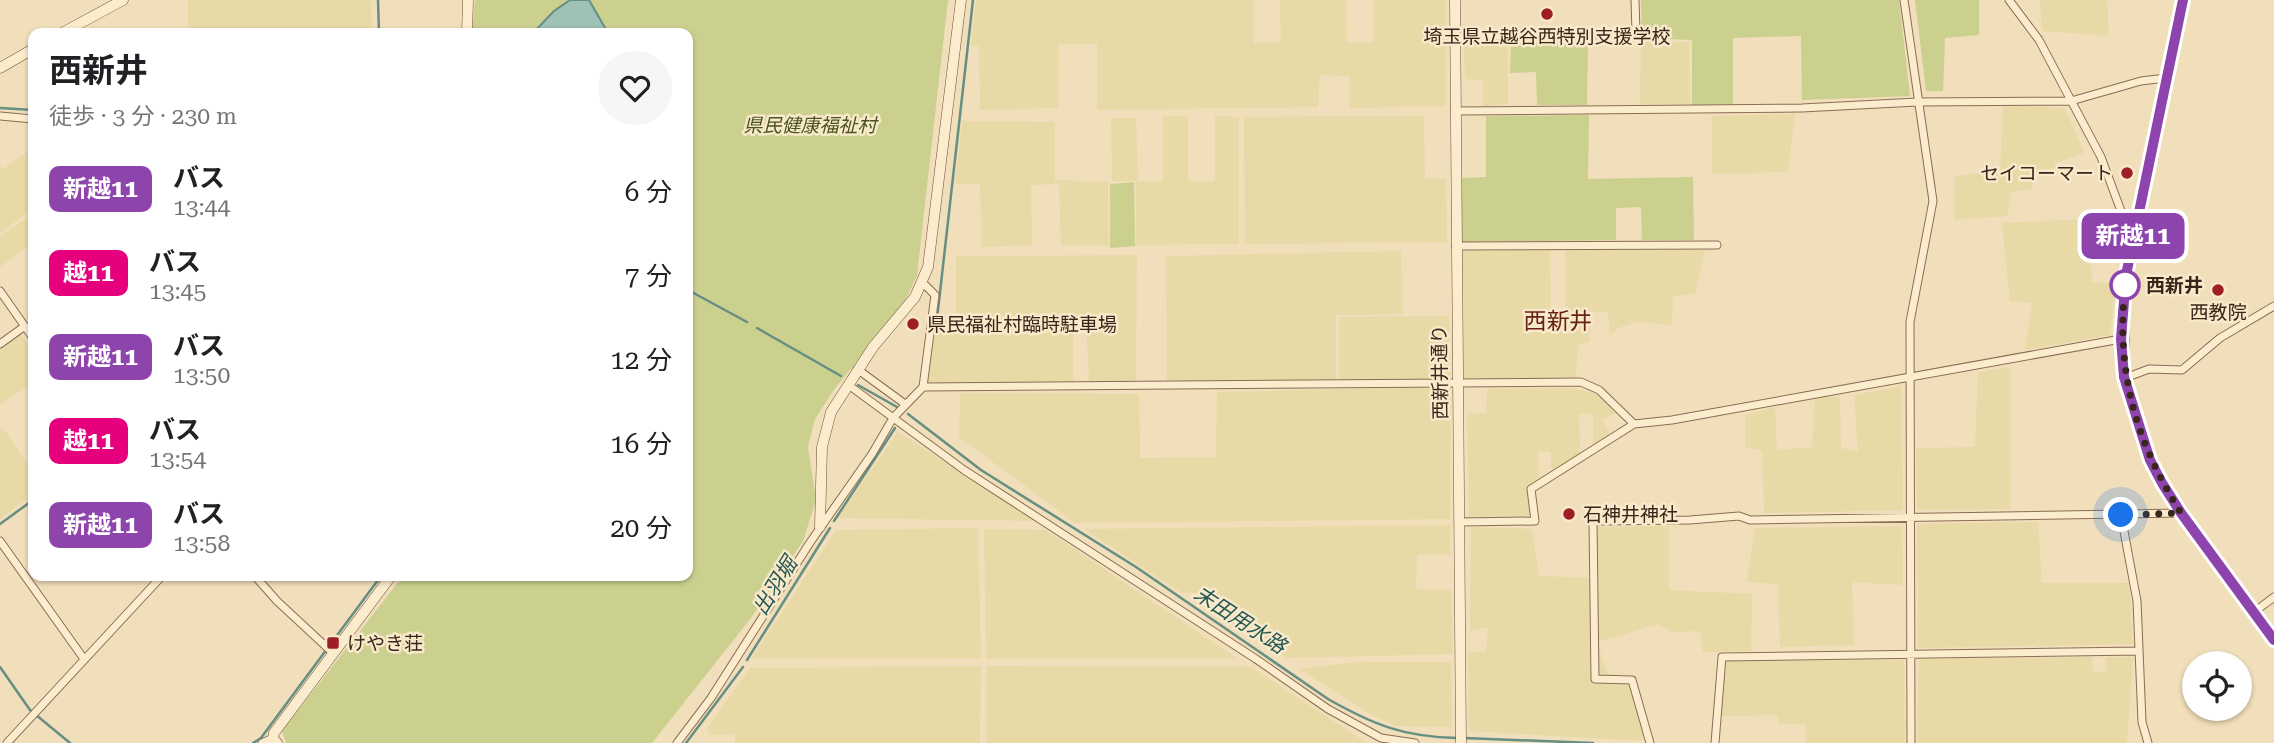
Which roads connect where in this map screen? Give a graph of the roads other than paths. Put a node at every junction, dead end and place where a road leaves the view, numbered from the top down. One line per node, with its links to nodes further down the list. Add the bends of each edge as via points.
1 (122, 0): 9 (street)
2 (468, 0): 10 (street)
3 (961, 0): 23 (street, via 931,250)
4 (1455, 0): 11 (street, 西新井通り)
5 (1635, 0): 11 (street, via 1636,33)
6 (1905, 0): 16 (street)
7 (2009, 0): 15 (street, via 2039,40)
8 (2183, 0): 14 (street)
9 (71, 28)
10 (467, 28)
11 (1456, 37): 17 (street, 西新井通り)
12 (28, 52): 13 (street)
13 (0, 68)
14 (2166, 78): 15 (street); 28 (street, via 2126,275)
15 (2071, 101): 16 (street); 20 (street, via 2101,157)
16 (1917, 102): 17 (street, via 1802,108); 31 (street, via 1933,201 1910,322)
17 (1455, 111): 22 (street, 西新井通り)
18 (0, 116): 19 (street)
19 (28, 119)
20 (2122, 211)
21 (1717, 244): 22 (street)
22 (1456, 246): 33 (street, 西新井通り)
23 (923, 283): 30 (street); 34 (street, via 935,295)
24 (0, 291): 26 (street)
25 (2274, 306): 32 (street, via 2220,338 2182,370 2149,369)
26 (25, 326): 27 (street); 29 (street)
27 (28, 330)
28 (2121, 339): 31 (street); 32 (street)
29 (0, 344)
30 (857, 369): 36 (street); 43 (street, via 825,429)
31 (1910, 375): 38 (street); 41 (street)
32 (2124, 377): 39 (street, via 2150,460)
33 (1457, 383): 34 (street); 38 (street, via 1581,382 1599,390); 42 (street, 西新井通り)
34 (923, 387): 36 (street)
35 (854, 389): 37 (street)
36 (905, 404): 37 (street)
37 (893, 418): 43 (street, via 858,477); 61 (street, via 964,470 1328,709 1381,738)
38 (1634, 424): 42 (street, via 1531,488 1535,521)
39 (2181, 513): 40 (street); 51 (street)
40 (2121, 515): 41 (street); 53 (street, via 2137,601)
41 (1912, 519): 55 (street); 63 (street, via 1750,520 1739,516 1594,521 1595,680 1632,680)
42 (1460, 522): 62 (street, 西新井通り)
43 (820, 527): 60 (street, via 711,698)
44 (0, 541): 45 (street)
45 (28, 580)
46 (28, 581): 56 (street)
47 (157, 581): 56 (street)
48 (260, 581): 54 (street)
49 (387, 581): 54 (street)
50 (2274, 597): 51 (street)
51 (2253, 612): 52 (street)
52 (2274, 640)
53 (2139, 651): 55 (street); 66 (street, via 2142,722)
54 (333, 653): 57 (street)
55 (1913, 654): 64 (street, via 1722,657); 65 (street)
56 (84, 659): 58 (street)
57 (275, 741): 59 (street)
58 (10, 742)
59 (262, 743)
60 (677, 743)
61 (1415, 743)
62 (1461, 743)
63 (1650, 743)
64 (1715, 743)
65 (1911, 743)
66 (2148, 743)

